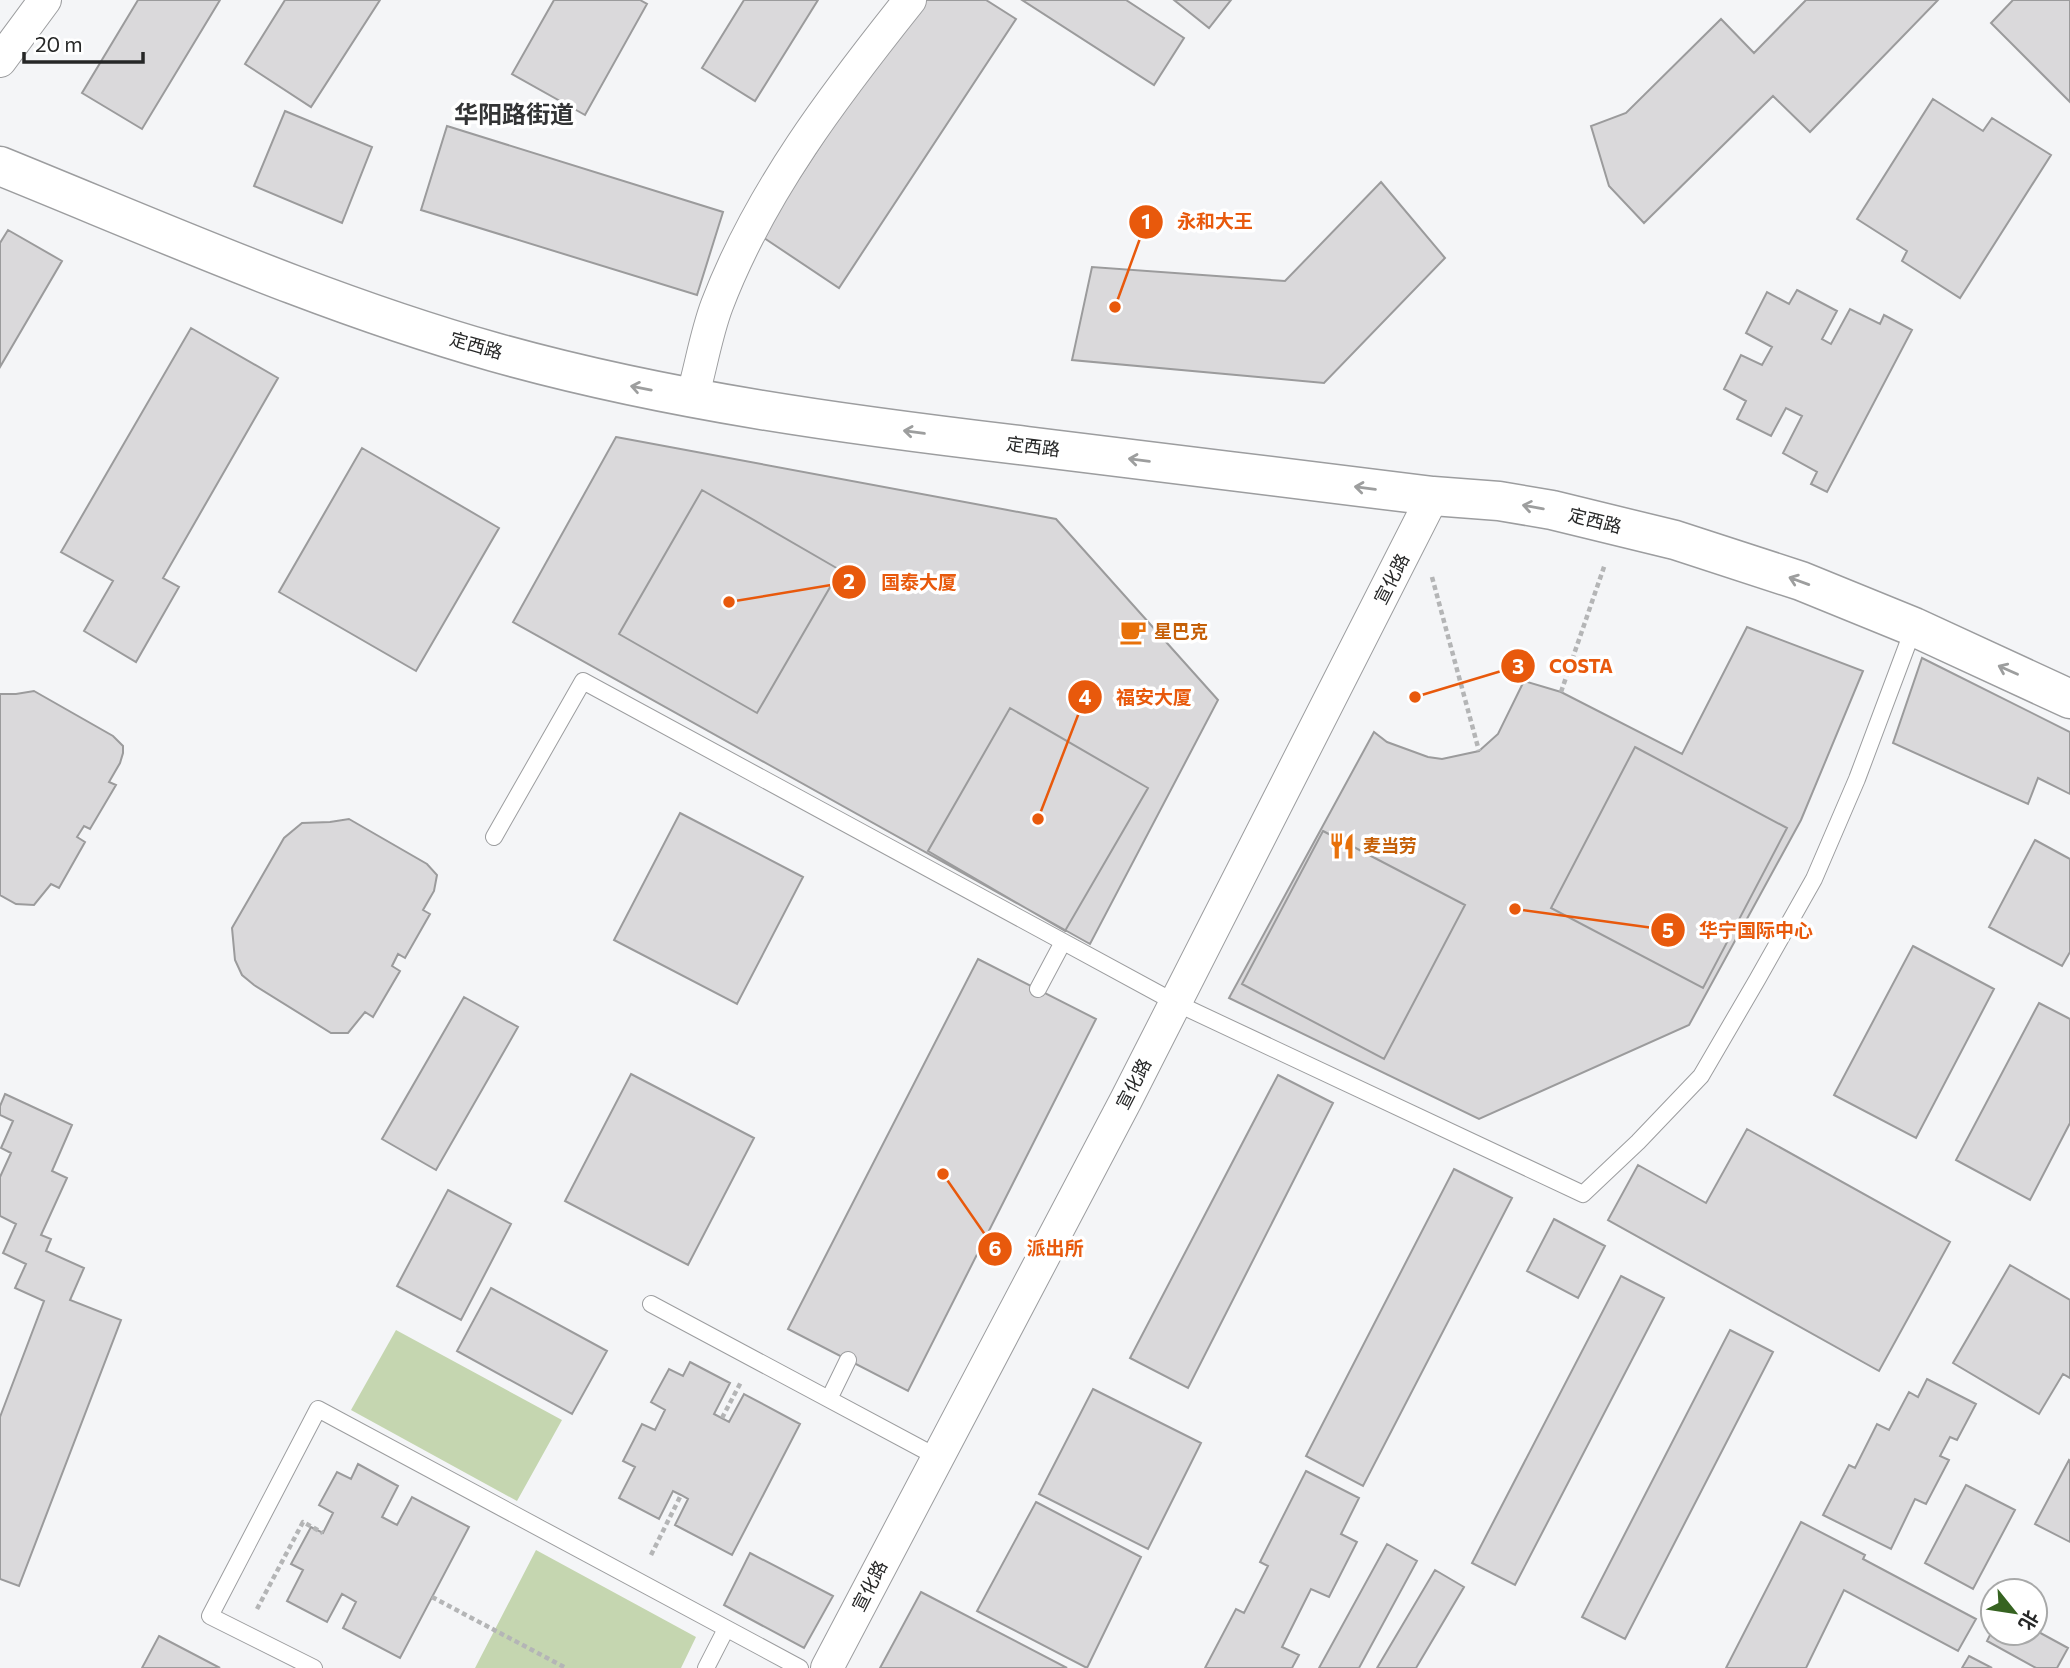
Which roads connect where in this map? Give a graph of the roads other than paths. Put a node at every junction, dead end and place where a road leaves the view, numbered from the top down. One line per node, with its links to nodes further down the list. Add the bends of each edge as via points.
1 (45, 0): 3 (street)
2 (910, 0): 5 (street, via 771,193 717,306)
3 (0, 61)
4 (0, 166): 5 (street, 定西路, one-way to 4, via 494,352 364,312)
5 (692, 398): 6 (street, 定西路, one-way to 5, via 916,433)
6 (1433, 496): 7 (street, 定西路, one-way to 6, via 1801,581 1675,540 1539,508); 12 (street, 宣化路)
7 (1914, 628): 8 (street, 定西路, one-way to 7); 12 (lane, via 1814,879 1750,992 1700,1076 1583,1194)
8 (2070, 699)
9 (494, 836): 10 (lane, via 583,681)
10 (1063, 942): 11 (lane); 12 (lane)
11 (1038, 989)
12 (1176, 1003): 16 (street, 宣化路)
13 (651, 1304): 15 (lane)
14 (848, 1360): 15 (lane)
15 (829, 1399): 16 (lane)
16 (937, 1457): 21 (street, 宣化路)
17 (726, 1629): 18 (lane, via 318,1409 210,1616); 19 (lane); 20 (lane)
18 (314, 1668)
19 (706, 1668)
20 (800, 1668)
21 (827, 1668)

